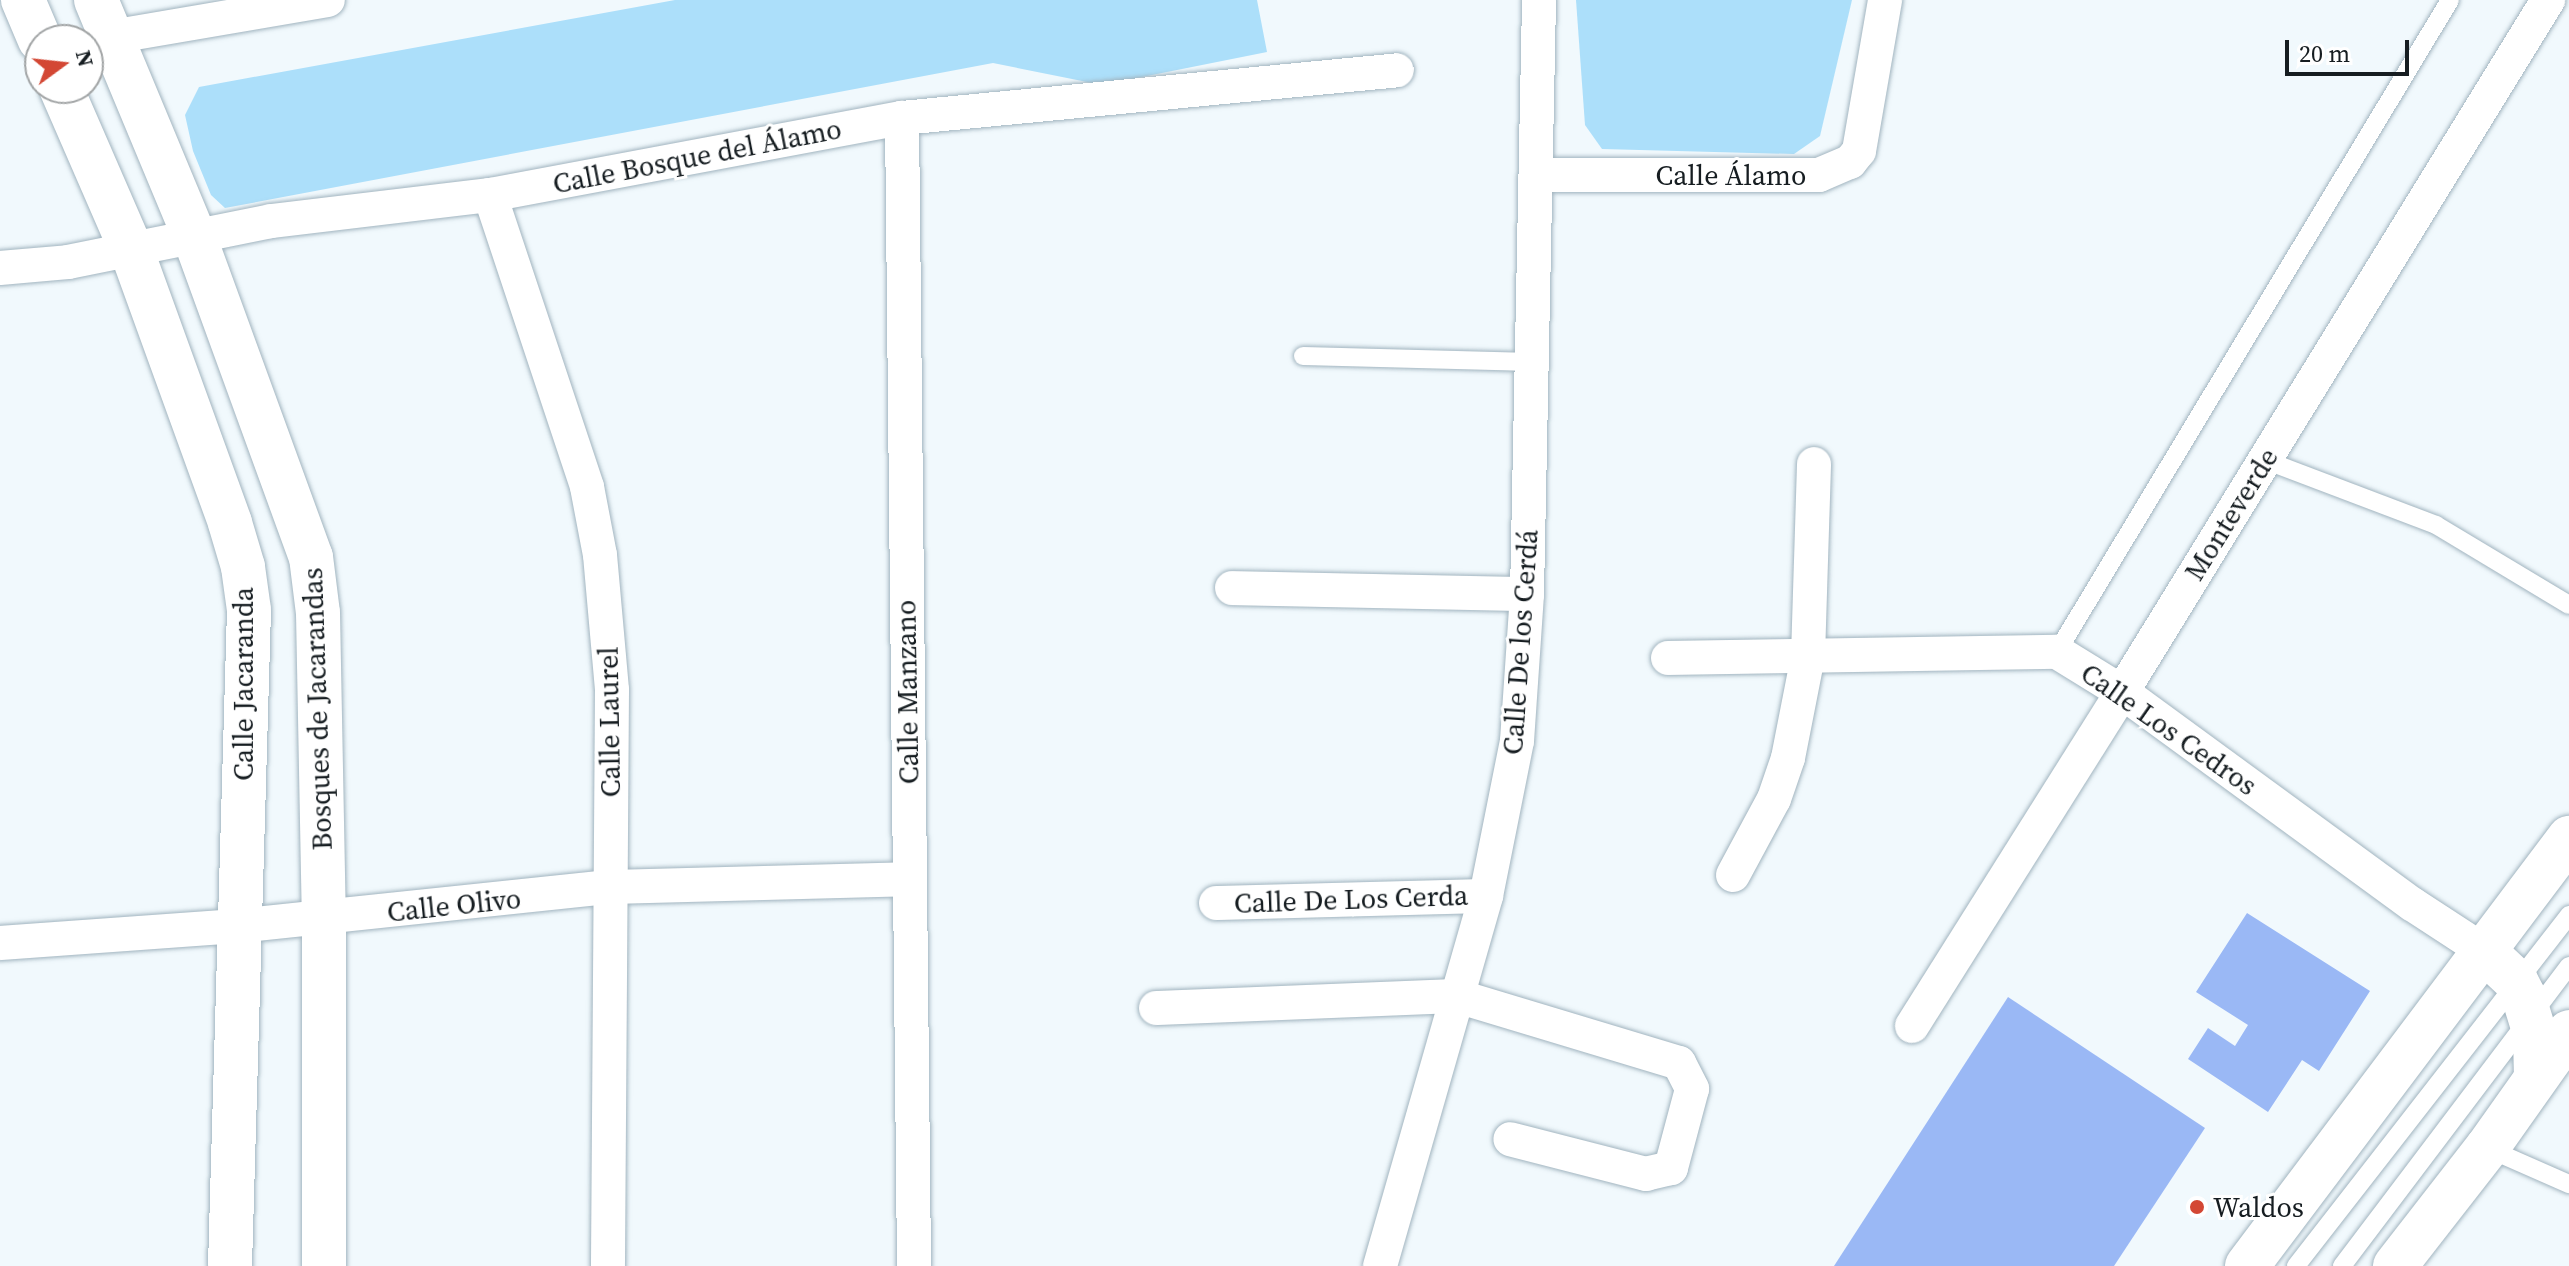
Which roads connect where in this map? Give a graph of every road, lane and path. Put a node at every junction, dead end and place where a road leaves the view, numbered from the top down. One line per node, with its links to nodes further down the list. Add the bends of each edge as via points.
1 (23, 0): 8 (street)
2 (328, 0): 7 (street)
3 (1539, 0): 12 (street, Calle De los Cerdá)
4 (1885, 0): 12 (street, Calle Álamo, via 1859,151 1850,162 1819,175)
5 (2450, 0): 24 (lane)
6 (2548, 0): 19 (street, Monteverde)
7 (103, 19): 14 (street, Bosques de Jacarandas)
8 (33, 24)
9 (1397, 70): 11 (street, Calle Bosque del Álamo)
10 (68, 104): 15 (street, Calle Jacaranda)
11 (902, 118): 13 (street, Calle Bosque del Álamo); 30 (street, Calle Manzano)
12 (1538, 175): 18 (street, Calle De los Cerdá)
13 (490, 195): 14 (street, Calle Bosque del Álamo, via 271,221); 31 (street, Calle Laurel, via 583,475 600,555 612,690)
14 (194, 236): 15 (street, Calle Bosque del Álamo); 35 (street, Bosques de Jacarandas, via 311,557 318,613)
15 (131, 249): 16 (street, Calle Bosque del Álamo); 36 (street, Calle Jacaranda, via 243,567 249,610)
16 (0, 268)
17 (1303, 356): 18 (lane)
18 (1533, 362): 22 (street, Calle De los Cerdá)
19 (2265, 460): 23 (lane, via 2436,525); 27 (street, Monteverde)
20 (1814, 464): 25 (street)
21 (1232, 588): 22 (street)
22 (1527, 594): 32 (street, Calle De los Cerdá, via 1517,741)
23 (2569, 605)
24 (2057, 652): 25 (street, Calle Los Cedros); 27 (street, Calle Los Cedros)
25 (1808, 656): 26 (street, Calle Los Cedros); 29 (street, via 1788,758 1774,799)
26 (1668, 658)
27 (2122, 692): 38 (street, Calle Los Cedros); 43 (street, Monteverde)
28 (2566, 855): 38 (street)
29 (1733, 875)
30 (909, 879): 31 (street, Calle Olivo); 50 (street, Calle Manzano)
31 (609, 887): 35 (street, Calle Olivo); 49 (street, Calle Laurel)
32 (1486, 896): 33 (street, Calle De Los Cerda); 40 (street, Calle De los Cerdá)
33 (1216, 903)
34 (2569, 915): 42 (lane)
35 (324, 918): 36 (street, Calle Olivo); 48 (street, Bosques de Jacarandas)
36 (237, 926): 37 (street, Calle Olivo); 47 (street, Calle Jacaranda)
37 (0, 943)
38 (2484, 951): 42 (street); 52 (street)
39 (2569, 966): 42 (lane)
40 (1457, 996): 41 (street); 44 (street, via 1679,1063 1692,1089 1671,1168 1646,1174); 51 (street, Calle De los Cerdá)
41 (1156, 1008)
42 (2538, 1009): 45 (street, via 2536,1077); 53 (lane); 54 (lane)
43 (1912, 1026)
44 (1510, 1139)
45 (2487, 1148): 46 (lane); 55 (street)
46 (2569, 1184)
47 (230, 1266)
48 (324, 1266)
49 (608, 1266)
50 (914, 1266)
51 (1380, 1266)
52 (2247, 1266)
53 (2296, 1266)
54 (2342, 1266)
55 (2395, 1266)

